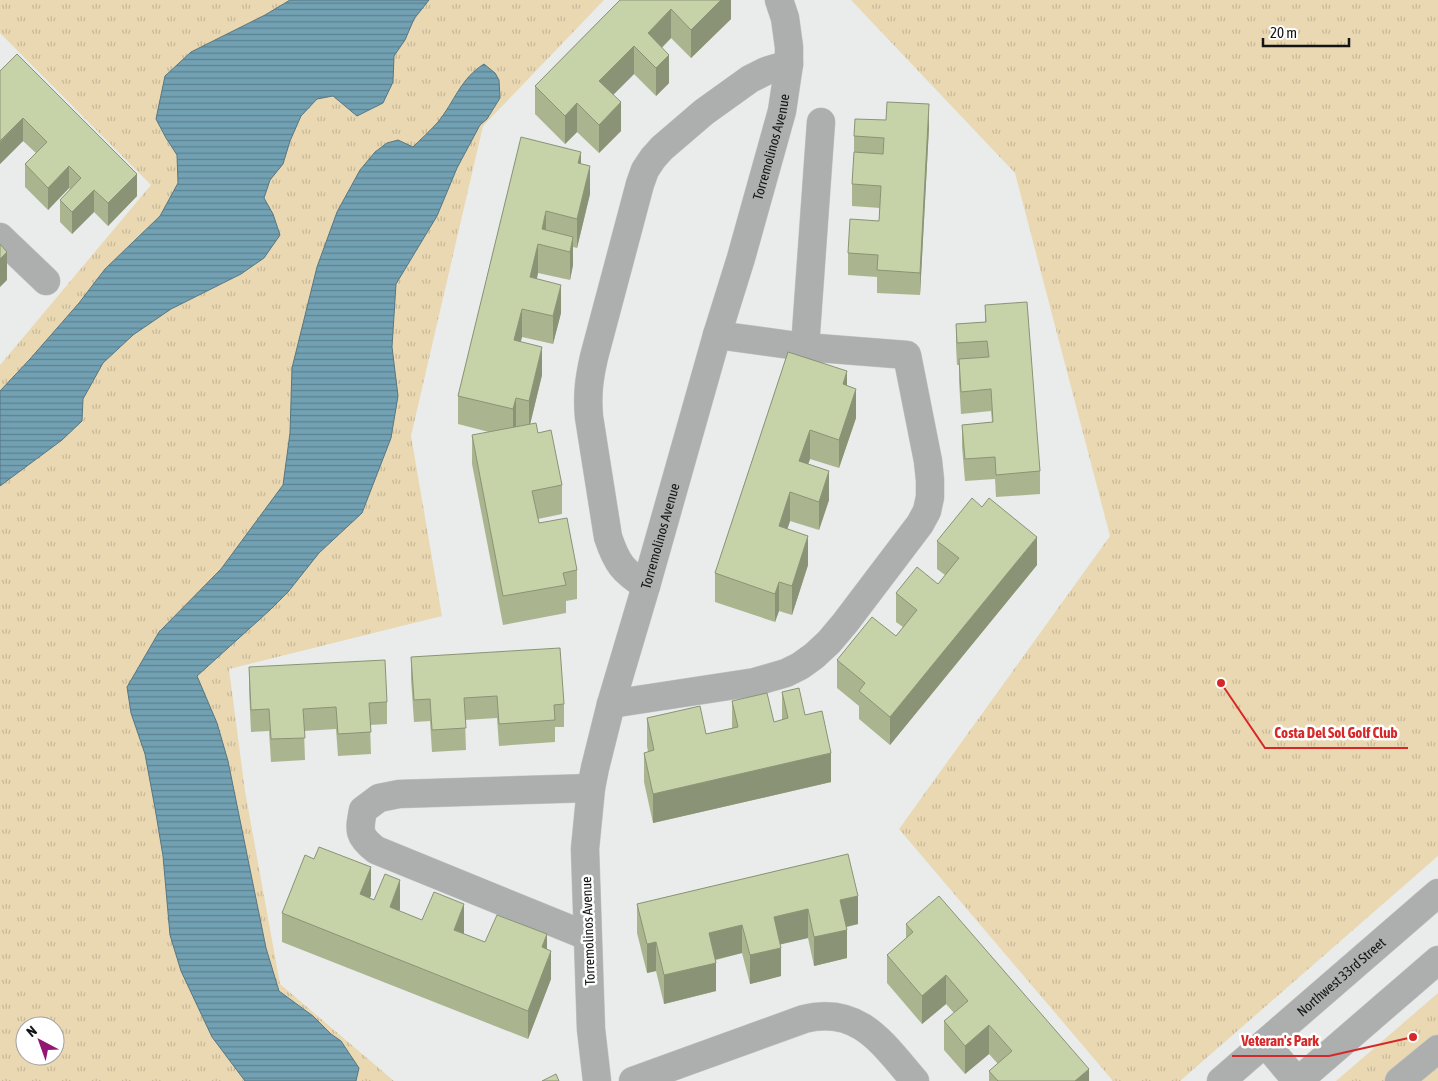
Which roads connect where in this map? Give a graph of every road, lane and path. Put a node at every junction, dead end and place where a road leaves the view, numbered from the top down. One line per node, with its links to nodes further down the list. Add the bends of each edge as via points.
1 (779, 0): 2 (street, Torremolinos Avenue, via 785,18)
2 (789, 64): 6 (street, Torremolinos Avenue, via 782,111); 8 (street, via 750,79 704,112 662,148 645,170 640,184 594,357 587,398 608,537 620,565)
3 (822, 122): 7 (street)
4 (0, 237): 5 (street)
5 (46, 281)
6 (717, 335): 7 (street); 8 (street, Torremolinos Avenue)
7 (804, 347): 9 (street, via 907,356 930,480 927,511 920,524 845,623 800,666 772,678)
8 (646, 586): 9 (street, Torremolinos Avenue)
9 (611, 704): 10 (street, Torremolinos Avenue)
10 (591, 788): 12 (street, Torremolinos Avenue, via 585,849); 12 (street, via 399,794 379,798 363,810 360,828 366,843 376,850)
11 (1438, 893): 14 (street, Northwest 33rd Street)
12 (588, 936): 18 (street, Torremolinos Avenue, via 591,1029)
13 (1434, 970): 21 (street)
14 (1265, 1043): 20 (street, Northwest 33rd Street); 21 (street)
15 (1438, 1048): 22 (street)
16 (686, 1073): 17 (street, via 804,1019 835,1016 851,1020 871,1033 883,1044); 19 (street)
17 (906, 1078)
18 (597, 1081)
19 (632, 1081)
20 (1221, 1081)
21 (1297, 1081)
22 (1399, 1081)

